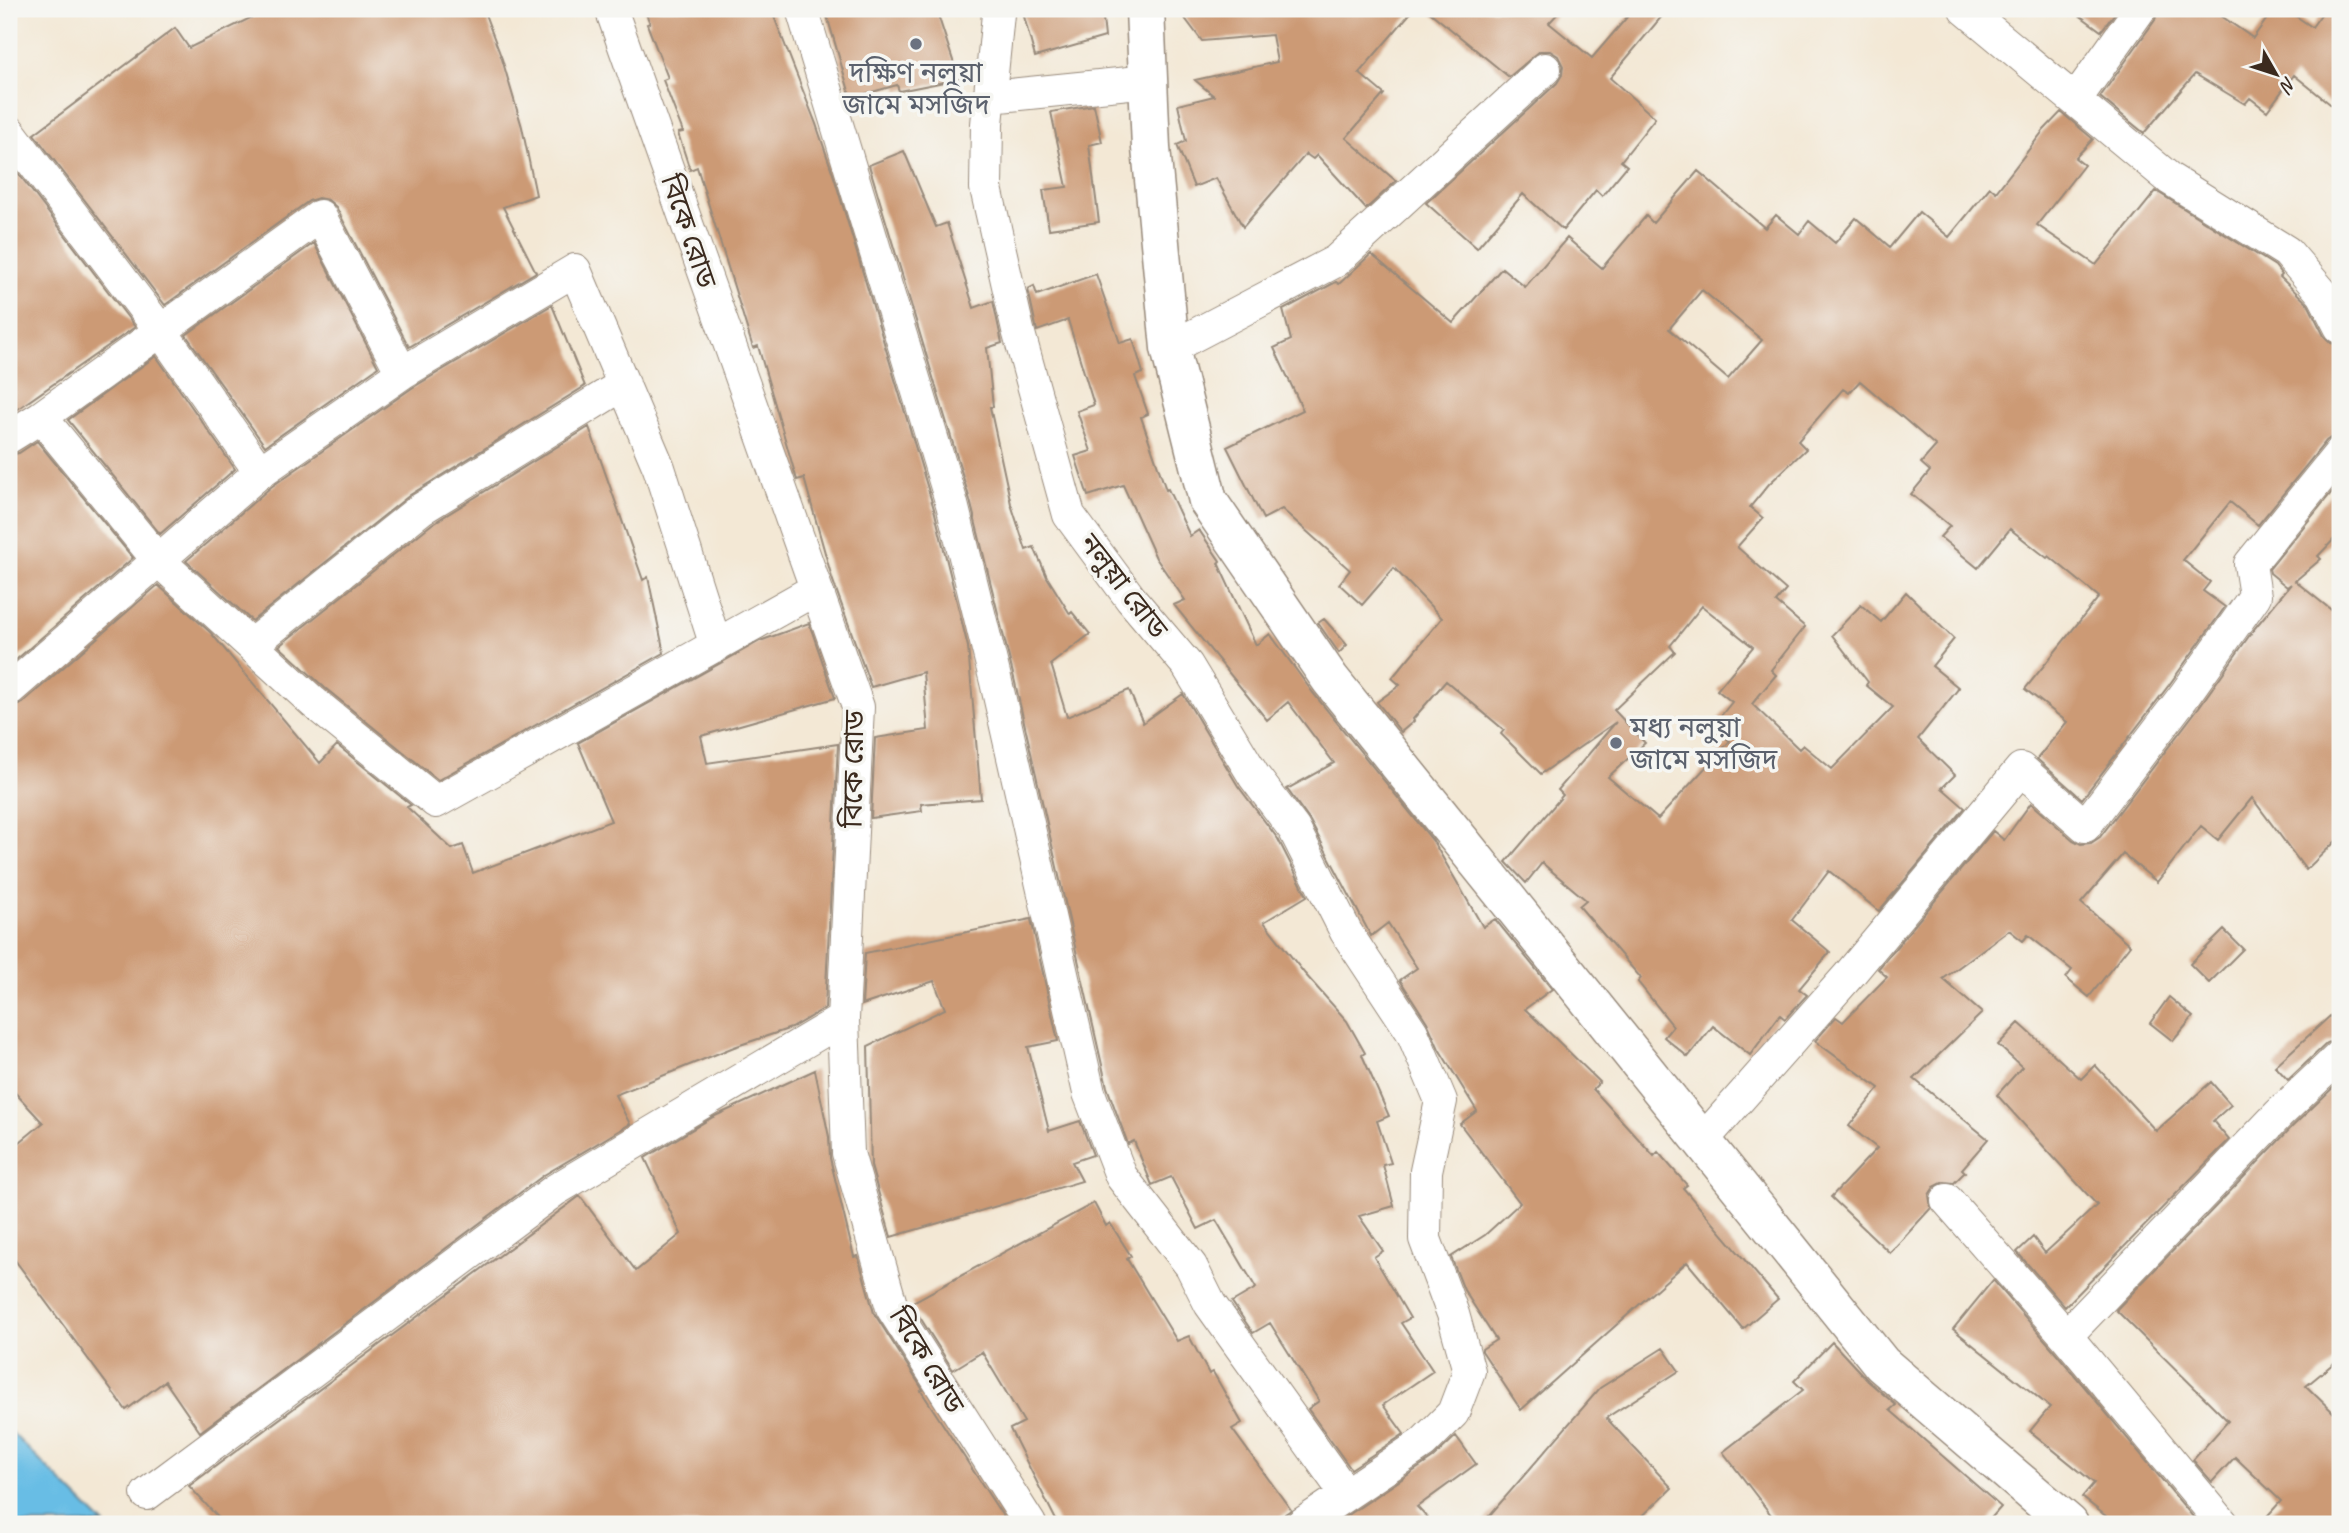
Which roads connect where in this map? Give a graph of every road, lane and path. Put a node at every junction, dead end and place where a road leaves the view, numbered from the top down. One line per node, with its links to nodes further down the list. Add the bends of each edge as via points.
1 (611, 9): 22 (street, বিকে রোড)
2 (802, 9): 32 (street, via 952,504 1089,1093 1121,1176 1191,1266 1210,1304)
3 (996, 9): 9 (street, নলুয়া রোড)
4 (1145, 9): 8 (main road)
5 (1965, 9): 10 (street)
6 (2140, 9): 10 (street)
7 (1545, 69): 14 (street, via 1336,261)
8 (1149, 80): 9 (street); 14 (main road)
9 (990, 97): 32 (street, নলুয়া রোড, via 986,188 1018,330 1069,515 1187,665 1254,776 1294,829 1346,932 1412,1032 1441,1101 1426,1171 1425,1239 1469,1371 1453,1413 1423,1443)
10 (2075, 100): 12 (street, via 2171,179 2287,252 2323,295)
11 (9, 131): 13 (street)
12 (2340, 327)
13 (160, 331): 15 (street, via 320,216); 17 (street); 20 (street)
14 (1170, 348): 28 (main road, via 1208,501 1330,679)
15 (402, 373): 16 (street, via 575,270); 20 (street)
16 (624, 384): 23 (street, via 421,509); 24 (street, via 660,468)
17 (41, 416): 18 (street); 21 (street)
18 (9, 437)
19 (2340, 453): 28 (street, via 2250,564 2255,596 2085,826 2021,769 1849,975)
20 (260, 472): 21 (street)
21 (157, 559): 23 (street); 25 (street)
22 (816, 589): 24 (street); 26 (street, বিকে রোড, via 858,706)
23 (251, 645): 24 (street, via 436,802)
24 (716, 646)
25 (9, 690)
26 (843, 1018): 31 (street, via 555,1190); 33 (street, বিকে রোড, via 848,1153 892,1308)
27 (2340, 1056): 30 (street)
28 (1702, 1141): 35 (main road, via 1882,1364)
29 (1947, 1200): 30 (street)
30 (2066, 1336): 36 (street)
31 (147, 1493)
32 (1346, 1494): 34 (street)
33 (1030, 1524)
34 (1301, 1524)
35 (2069, 1524)
36 (2223, 1524)

